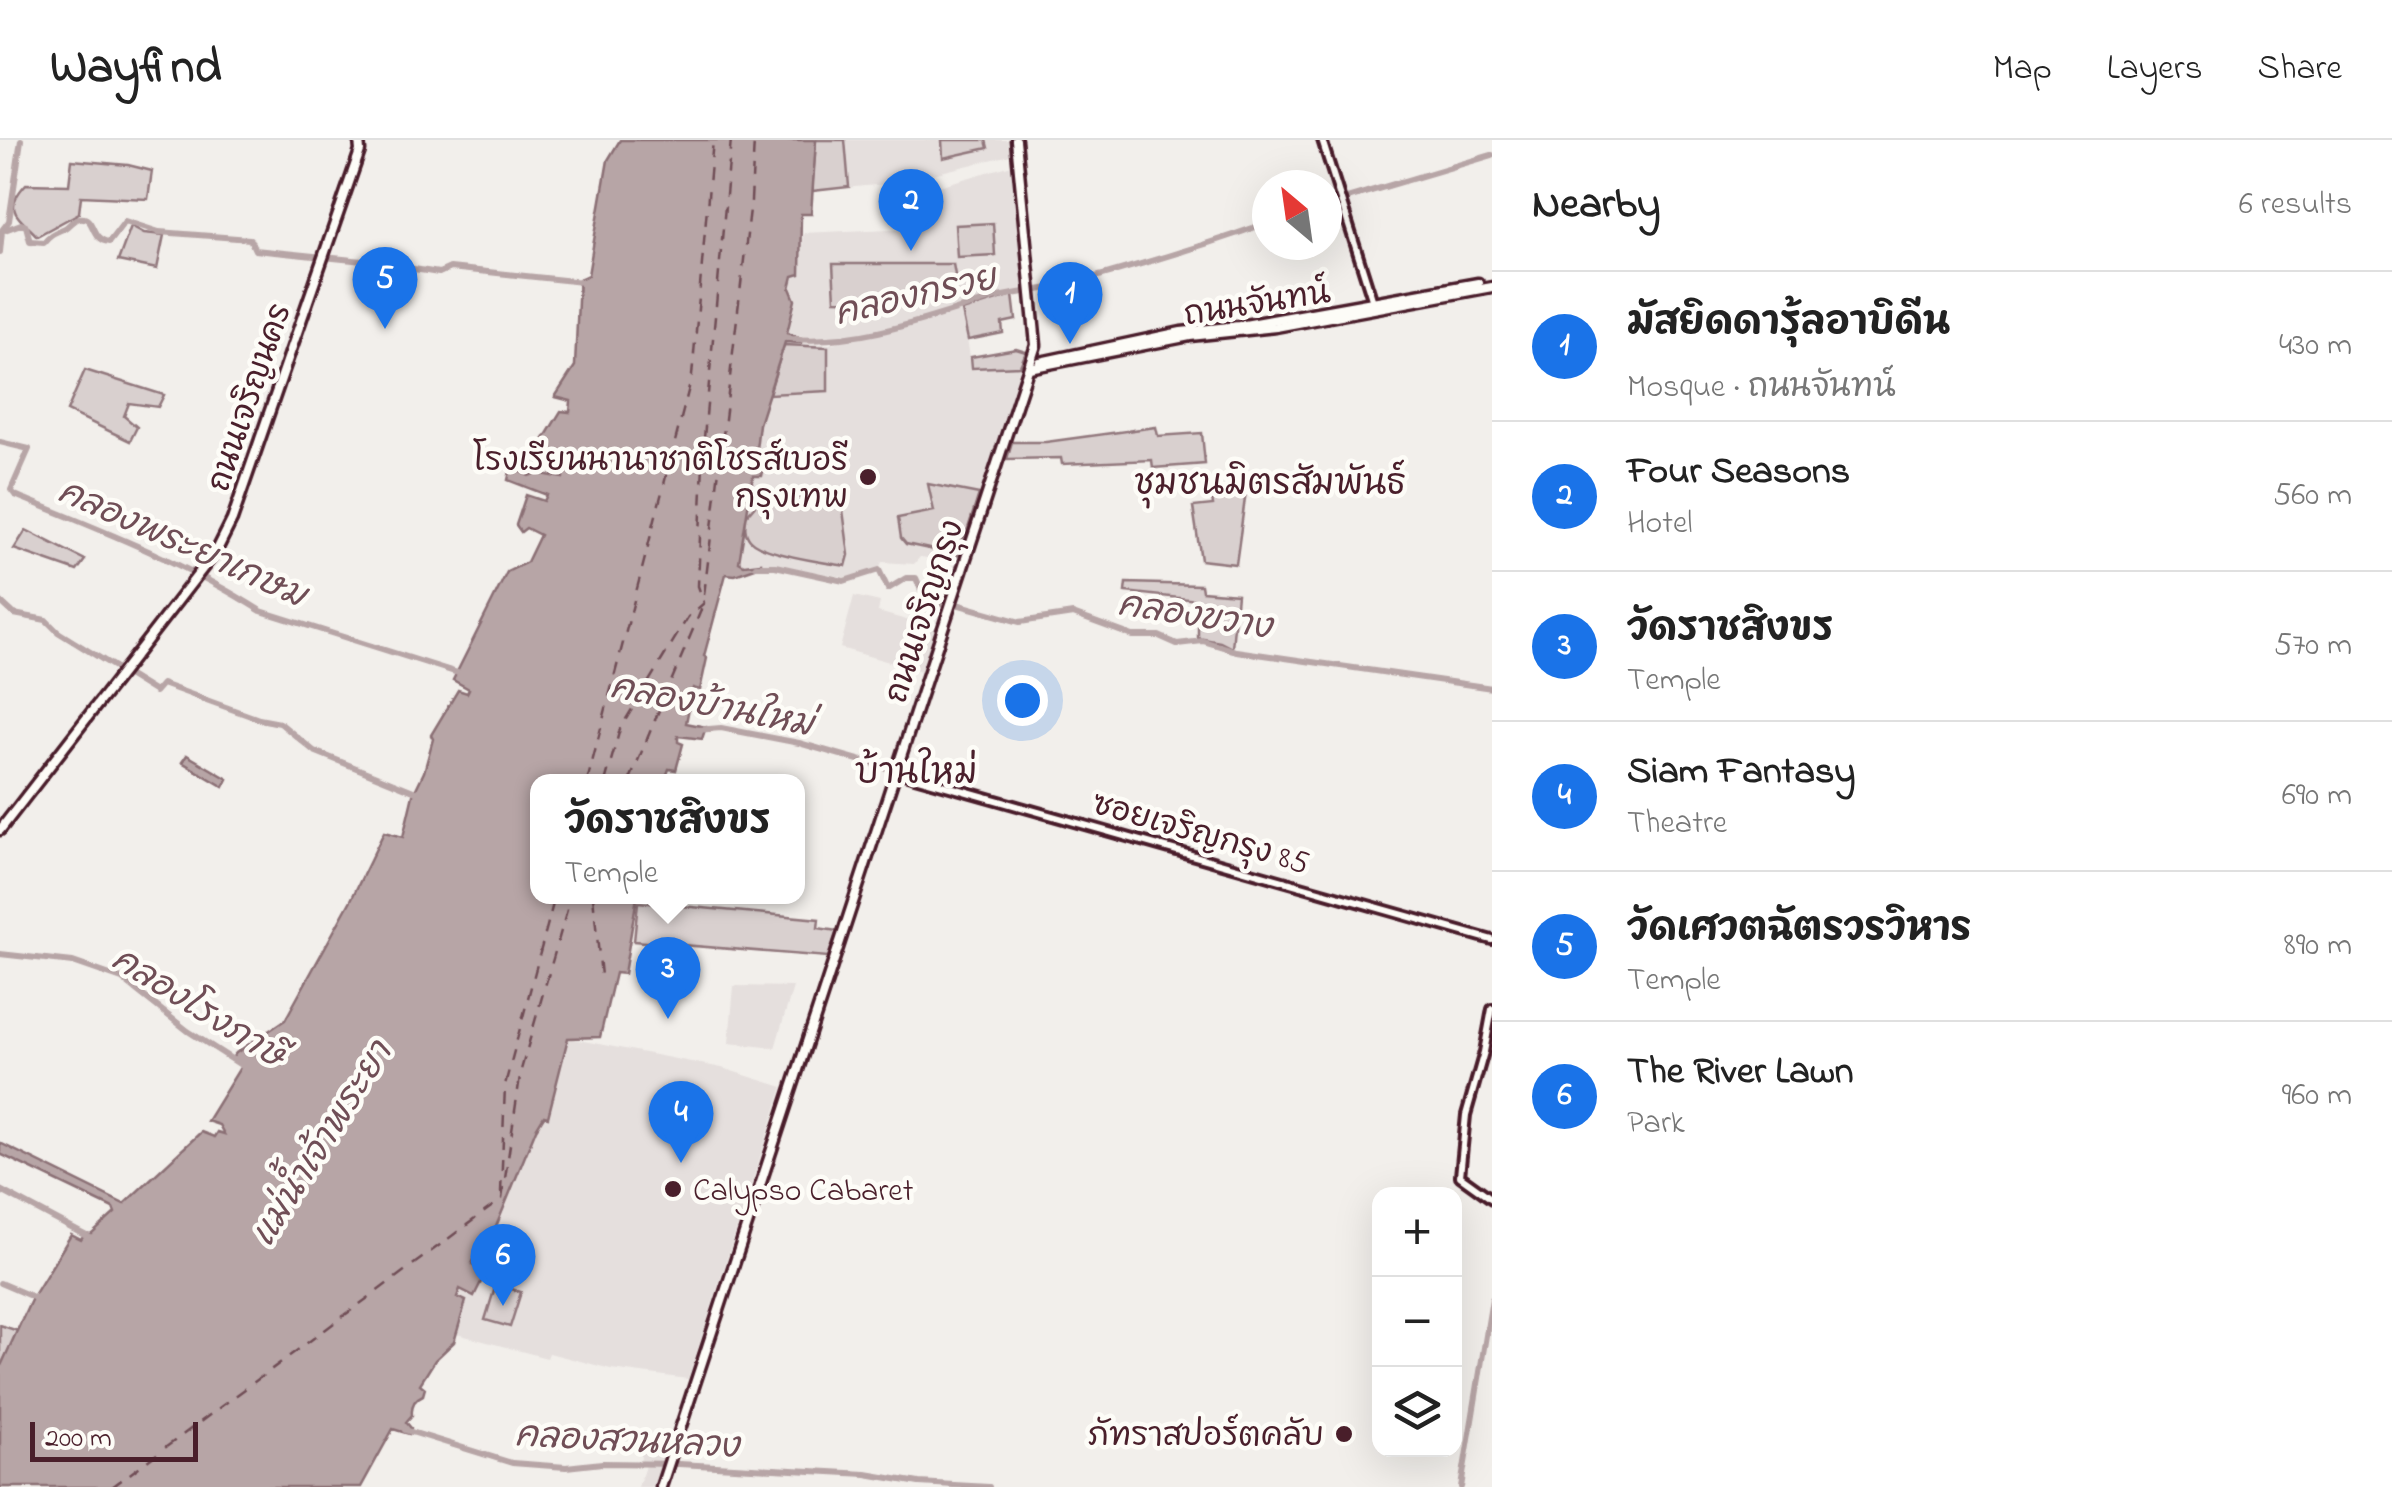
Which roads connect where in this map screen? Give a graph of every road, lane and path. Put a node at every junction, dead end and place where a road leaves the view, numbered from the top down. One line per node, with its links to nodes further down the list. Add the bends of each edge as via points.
1 (359, 140): 5 (main road, ถนนเจริญนคร)
2 (368, 140): 5 (main road, ถนนเจริญนคร)
3 (1016, 140): 8 (main road, ถนนเจริญกรุง)
4 (1322, 140): 7 (street)
5 (360, 150): 13 (main road, ถนนเจริญนคร, via 232,520 200,576)
6 (1492, 284): 7 (main road, ถนนจันทน์)
7 (1374, 305): 9 (main road, ถนนจันทน์, via 1276,328 1202,332)
8 (1037, 340): 9 (main road); 10 (main road, ถนนเจริญกรุง)
9 (1056, 362): 10 (main road, ถนนจันทน์); 11 (main road)
10 (1030, 366): 11 (main road, ถนนเจริญกรุง)
11 (1024, 382): 12 (main road, ถนนเจริญกรุง)
12 (897, 772): 14 (street, ซอยเจริญกรุง 85); 17 (main road, ถนนเจริญกรุง)
13 (0, 830)
14 (1492, 940)
15 (1492, 1009): 16 (street, via 1466,1115 1460,1176)
16 (1492, 1199)
17 (662, 1487)

